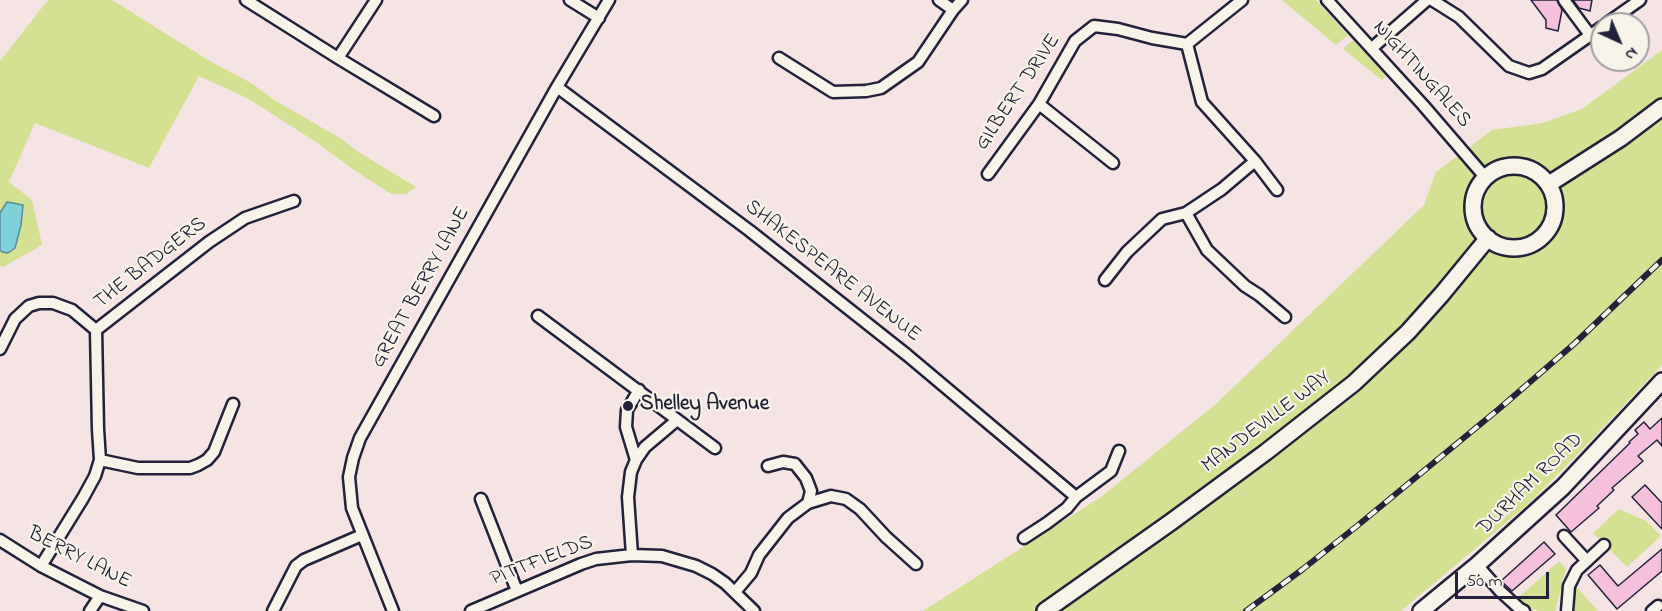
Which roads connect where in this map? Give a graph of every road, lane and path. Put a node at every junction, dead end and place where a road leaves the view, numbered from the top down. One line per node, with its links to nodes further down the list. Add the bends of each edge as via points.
1 (246, 0): 19 (street)
2 (376, 0): 19 (street)
3 (570, 0): 15 (street)
4 (609, 0): 15 (street, GREAT BERRY LANE)
5 (939, 0): 13 (street)
6 (962, 0): 13 (street)
7 (1242, 0): 17 (street)
8 (1328, 0): 18 (street, NIGHTINGALES)
9 (1427, 0): 18 (street)
10 (1432, 0): 16 (street, via 1459,17 1509,66 1529,73 1542,69)
11 (1564, 0): 16 (street)
12 (1640, 0): 14 (street)
13 (953, 10): 20 (street, via 918,62 881,88 833,92)
14 (1623, 12)
15 (598, 18): 21 (street, GREAT BERRY LANE)
16 (1590, 35)
17 (1187, 44): 22 (street, GILBERT DRIVE, via 1094,26 1075,41); 25 (street, via 1202,102)
18 (1372, 48): 28 (street, NIGHTINGALES)
19 (338, 58): 24 (street)
20 (778, 58)
21 (557, 87): 48 (street, SHAKESPEARE AVENUE, via 898,347); 51 (street, GREAT BERRY LANE, via 360,438 349,477 352,508)
22 (1039, 104): 26 (street); 27 (street, GILBERT DRIVE)
23 (1662, 107): 29 (main road)
24 (434, 116)
25 (1255, 161): 30 (street); 32 (street)
26 (1113, 163)
27 (988, 174)
28 (1485, 177): 29 (main road, via 1516,165 1534,171); 33 (main road, via 1473,201 1473,213)
29 (1549, 184): 33 (main road, via 1555,208 1553,220 1540,238 1520,247 1507,247)
30 (1276, 190)
31 (294, 201): 37 (street, THE BADGERS, via 245,218 208,242)
32 (1186, 213): 34 (street, via 1162,219 1127,252); 36 (street, via 1207,250)
33 (1488, 238): 71 (main road, MANDEVILLE WAY, via 1408,332 1354,383 1257,459)
34 (1105, 280)
35 (538, 316): 40 (street)
36 (1285, 317)
37 (96, 330): 38 (street, via 72,310 39,303 29,306 15,319); 45 (street, THE BADGERS)
38 (0, 349)
39 (1662, 381): 59 (main road, DURHAM ROAD, via 1563,488)
40 (639, 390): 42 (street); 46 (street, via 627,410 626,427)
41 (233, 404): 45 (street, via 214,452 198,465 138,468)
42 (677, 420): 43 (street); 46 (street, via 645,447)
43 (715, 448)
44 (1119, 451): 48 (street, via 1111,471)
45 (100, 460): 60 (street, THE BADGERS, via 83,498)
46 (636, 460): 56 (street, via 628,497)
47 (768, 466): 50 (street, via 783,462 795,465 807,478 811,491)
48 (1076, 496): 53 (street, via 1067,508)
49 (481, 499): 61 (street)
50 (808, 503): 58 (street, via 831,496 846,499); 62 (street, via 788,518)
51 (362, 535): 68 (street, via 296,566); 69 (street, GREAT BERRY LANE)
52 (1564, 536): 57 (street)
53 (1024, 538)
54 (0, 540): 60 (street, BERRY LANE)
55 (1604, 545): 57 (street)
56 (632, 555): 61 (street, PITTFIELDS, via 581,564); 62 (street, PITTFIELDS, via 662,556 696,566)
57 (1587, 561): 73 (street, via 1569,586)
58 (916, 564)
59 (1478, 565): 65 (street); 72 (main road, DURHAM ROAD)
60 (41, 566): 63 (street, BERRY LANE)
61 (517, 591): 64 (street, PITTFIELDS)
62 (735, 592): 70 (street, PITTFIELDS)
63 (100, 596): 66 (street); 67 (street, BERRY LANE)
64 (478, 610)
65 (1521, 610)
66 (90, 611)
67 (143, 611)
68 (273, 611)
69 (393, 611)
70 (754, 611)
71 (1045, 611)
72 (1421, 611)
73 (1568, 611)

